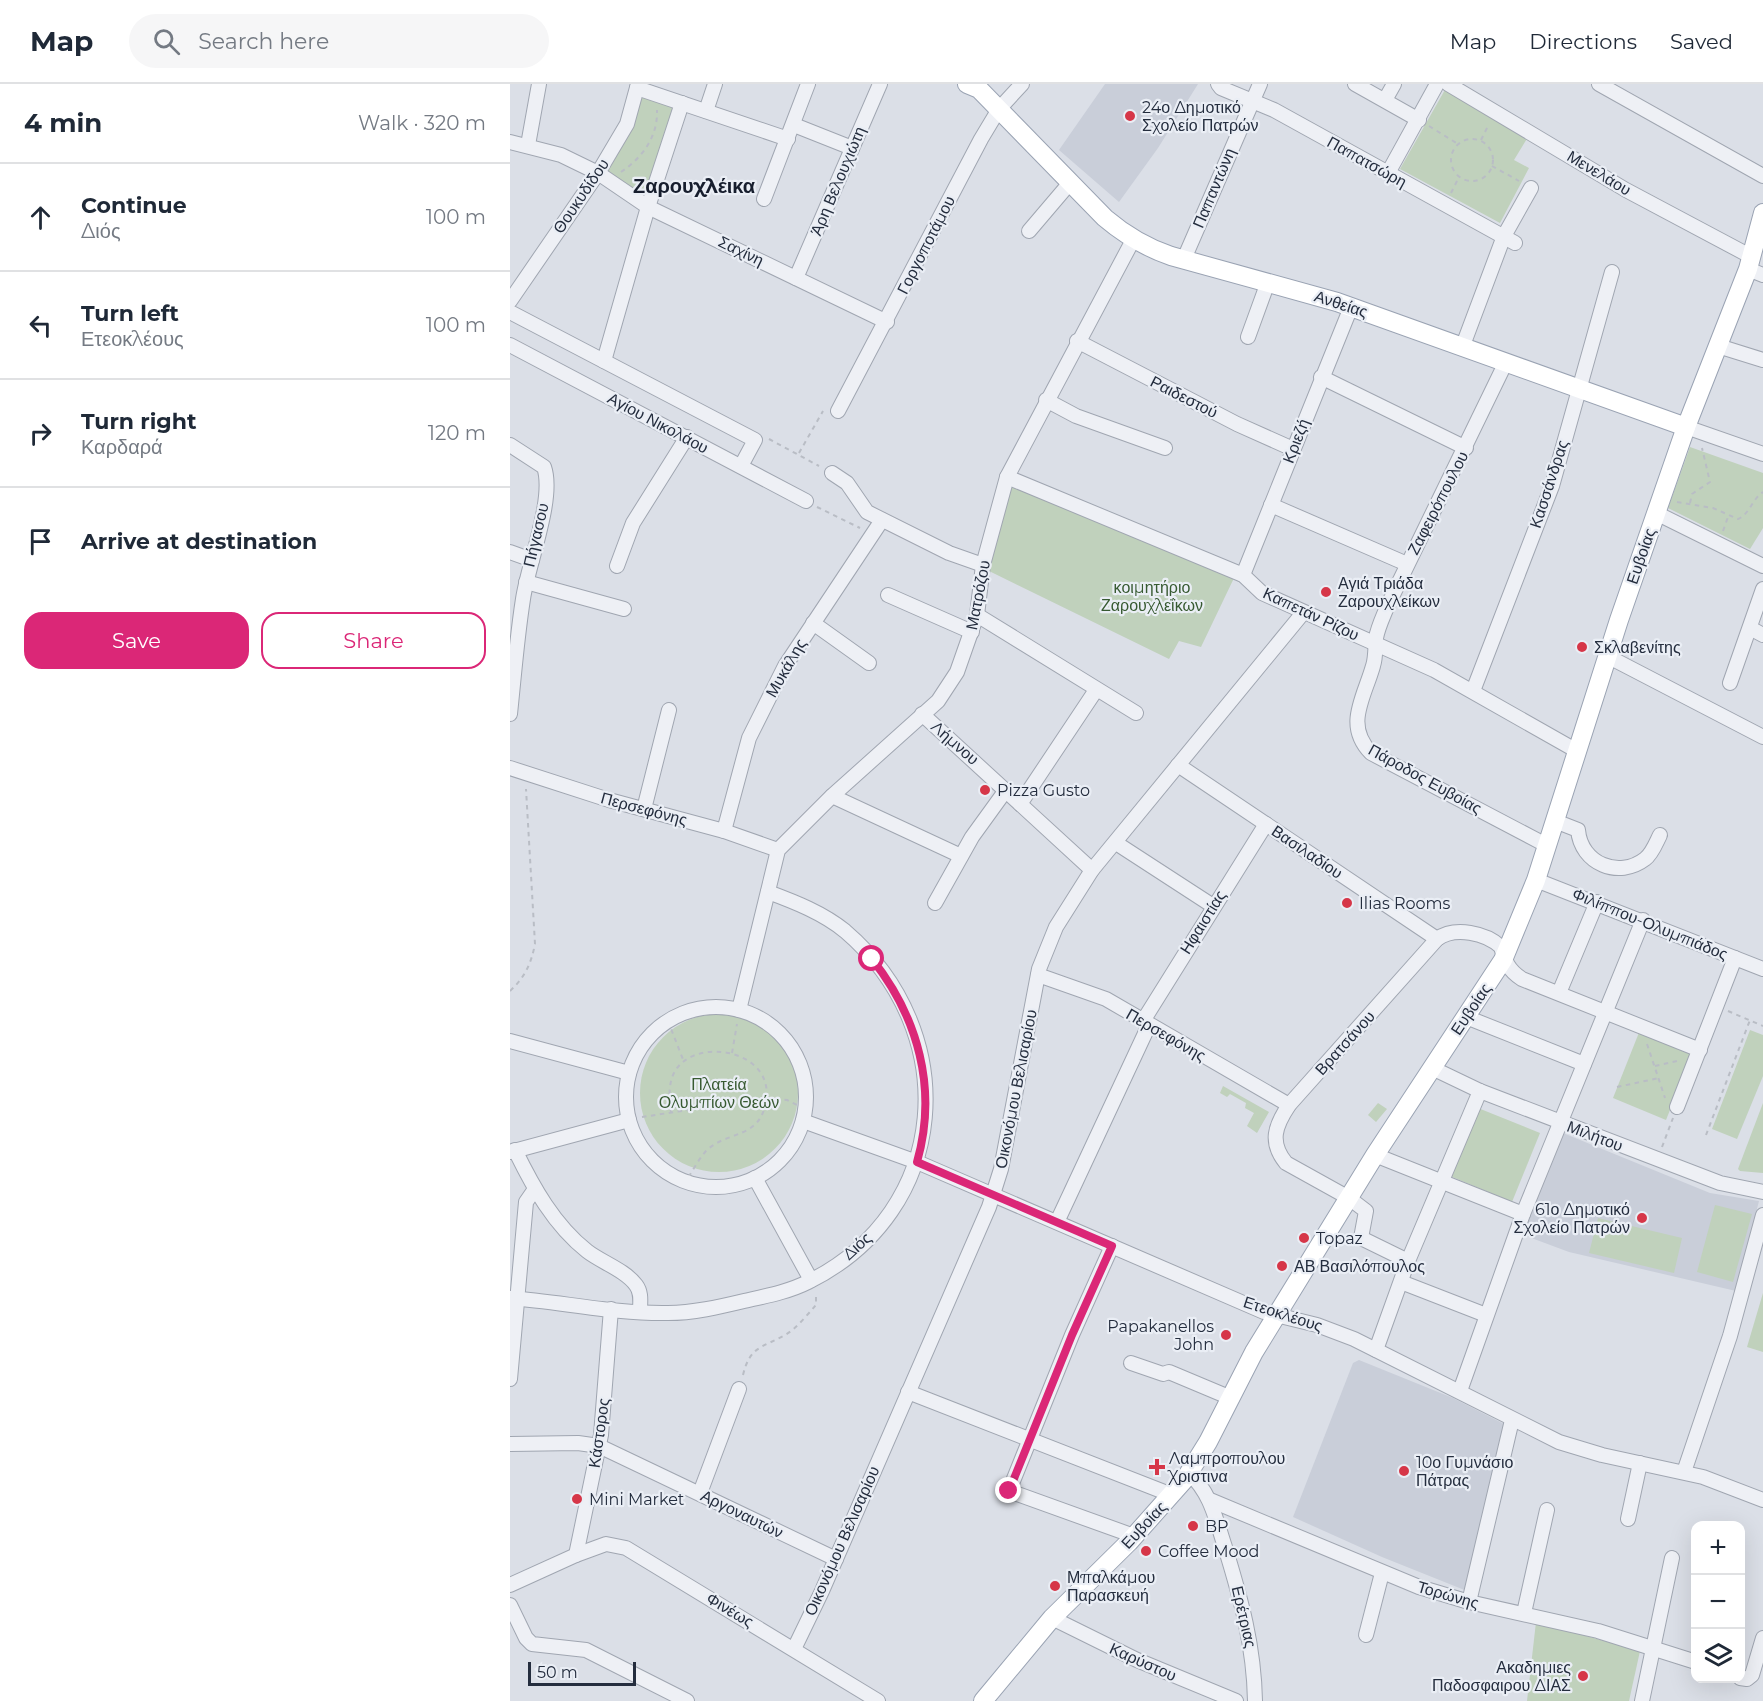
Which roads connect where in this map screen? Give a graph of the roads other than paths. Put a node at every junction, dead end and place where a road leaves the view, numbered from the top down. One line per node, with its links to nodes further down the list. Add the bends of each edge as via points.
1 (539, 84): 24 (street)
2 (715, 84): 19 (street)
3 (808, 84): 21 (street)
4 (880, 84): 25 (street, Άρη Βελουχιώτη)
5 (967, 84): 18 (main road, Ανθείας, via 979,89)
6 (1022, 84): 18 (street, Γοργοποτάμου)
7 (1218, 84): 16 (street, Παπατσώρη)
8 (1260, 84): 16 (street, Παπαντώνη)
9 (1355, 84): 15 (street)
10 (1394, 84): 15 (street)
11 (1437, 84): 20 (street)
12 (1448, 84): 39 (street, Μενελάου)
13 (1599, 84): 28 (street)
14 (641, 88): 17 (street); 27 (street, Θουκυδίδου)
15 (1385, 100): 20 (street)
16 (1252, 101): 26 (street, Παπατσώρη); 38 (street, Παπαντώνη)
17 (682, 103): 19 (street); 32 (street)
18 (999, 109): 29 (main road, Ανθείας); 46 (street, Γοργοποτάμου)
19 (706, 111): 22 (street)
20 (1419, 120): 26 (street)
21 (794, 125): 22 (street); 25 (street)
22 (788, 139): 31 (street)
23 (510, 142): 24 (street, Σαχίνη)
24 (528, 145): 27 (street, Σαχίνη, via 561,155)
25 (852, 148): 41 (street, Άρη Βελουχιώτη)
26 (1388, 173): 36 (street, Παπατσώρη)
27 (603, 176): 32 (street, Σαχίνη); 43 (street, Θουκυδίδου)
28 (1763, 176)
29 (1069, 184): 34 (street); 37 (main road, Ανθείας)
30 (1531, 188): 36 (street)
31 (764, 200)
32 (648, 207): 41 (street, Σαχίνη); 53 (street)
33 (1763, 213): 35 (main road, Ευβοίας)
34 (1029, 231)
35 (1761, 234): 39 (main road, Ευβοίας)
36 (1509, 239): 51 (street)
37 (1133, 240): 38 (main road, Ανθείας); 48 (street, Ματρόζου)
38 (1184, 259): 42 (main road, Ανθείας)
39 (1755, 267): 50 (main road, Ευβοίας)
40 (1612, 272): 56 (street, Κασσάνδρας)
41 (796, 278): 46 (street, Σαχίνη)
42 (1268, 282): 44 (main road, Ανθείας); 47 (street)
43 (510, 301)
44 (1351, 307): 51 (main road, Ανθείας); 55 (street, Κριεζή)
45 (510, 312): 53 (street, Αγίου Νικολάου)
46 (887, 322): 58 (street, Γοργοποτάμου)
47 (1248, 337)
48 (1077, 341): 57 (street, Ματρόζου); 64 (street, Ραιδεστού)
49 (510, 345): 60 (street, Αγίου Νικολάου)
50 (1718, 346): 52 (street); 59 (main road, Ευβοίας)
51 (1462, 348): 54 (main road, Ανθείας)
52 (1763, 360)
53 (604, 361): 66 (street, Αγίου Νικολάου, via 755,440)
54 (1505, 364): 56 (main road, Ανθείας); 63 (street, Ζαφειρόπουλου)
55 (1321, 377): 63 (street); 64 (street, Κριεζή)
56 (1577, 389): 59 (main road, Ανθείας); 95 (street, Κασσάνδρας, via 1552,486)
57 (1046, 400): 62 (street, via 1076,416); 68 (street, Ματρόζου)
58 (838, 411)
59 (1692, 429): 65 (street, Ανθείας); 71 (main road, Ευβοίας)
60 (687, 437): 66 (street, Αγίου Νικολάου); 77 (street, via 633,523)
61 (510, 445): 74 (street, Πήγασου, via 544,467 547,476)
62 (1165, 448)
63 (1466, 448): 75 (street, Ζαφειρόπουλου)
64 (1293, 449): 70 (street, Κριεζή)
65 (1762, 452)
66 (741, 466): 69 (street, Αγίου Νικολάου)
67 (832, 473): 72 (street, via 847,483 867,512)
68 (1007, 477): 76 (street, Ματρόζου); 79 (street, Καπετάν Ρίζου)
69 (806, 501)
70 (1270, 505): 75 (street); 79 (street, Κριεζή)
71 (1658, 507): 78 (street); 91 (main road, Ευβοίας)
72 (882, 520): 76 (street); 86 (street, Μυκάλης)
73 (510, 552): 74 (street)
74 (532, 560): 80 (street, Πήγασου)
75 (1407, 564): 90 (street, Ζαφειρόπουλου, via 1387,607)
76 (983, 565): 85 (street, Ματρόζου)
77 (617, 566)
78 (1763, 566)
79 (1243, 575): 84 (street, Καπετάν Ρίζου, via 1262,593)
80 (526, 582): 83 (street); 98 (street, Πήγασου)
81 (1763, 589): 87 (street)
82 (888, 595): 88 (street)
83 (624, 609)
84 (1303, 612): 90 (street, Καπετάν Ρίζου); 102 (street, Οικονόμου Βελισαρίου)
85 (977, 615): 88 (street, Ματρόζου); 94 (street)
86 (813, 623): 92 (street); 110 (street, Μυκάλης, via 785,666 749,738)
87 (1749, 628): 89 (street); 93 (street)
88 (972, 632): 99 (street, Ματρόζου, via 957,672 938,701)
89 (1763, 635)
90 (1376, 644): 95 (street, Καπετάν Ρίζου); 113 (street, Πάροδος Ευβοίας, via 1374,665 1358,711 1360,741 1371,753)
91 (1607, 656): 100 (street); 101 (main road, Ευβοίας)
92 (869, 663)
93 (1730, 683)
94 (1096, 690): 97 (street); 106 (street)
95 (1473, 691): 101 (street, Καπετάν Ρίζου)
96 (669, 710): 107 (street)
97 (1136, 713)
98 (510, 714)
99 (922, 714): 104 (street, Λήμνου); 105 (street, Ματρόζου)
100 (1763, 737)
101 (1577, 751): 108 (main road, Ευβοίας)
102 (1178, 765): 109 (street, Βασιλαδίου); 112 (street, Οικονόμου Βελισαρίου)
103 (510, 768): 107 (street, Περσεφόνης)
104 (1006, 790): 106 (street, Λήμνου); 115 (street)
105 (832, 796): 114 (street, Ματρόζου); 115 (street)
106 (1020, 804): 116 (street, Λήμνου)
107 (644, 809): 110 (street, Περσεφόνης)
108 (1555, 822): 111 (street, via 1578,830 1584,852 1594,861 1613,867 1639,863 1648,857); 113 (main road, Ευβοίας)
109 (1266, 824): 121 (street, Ηφαιστίας); 123 (street, Βασιλαδίου)
110 (724, 831): 114 (street, Περσεφόνης)
111 (1660, 835)
112 (1116, 843): 116 (street, Οικονόμου Βελισαρίου); 121 (street)
113 (1548, 846): 117 (main road, Ευβοίας)
114 (778, 850): 118 (street)
115 (961, 856): 120 (street)
116 (1092, 870): 127 (street, Οικονόμου Βελισαρίου, via 1051,936)
117 (1536, 880): 119 (street, Φιλίππου-Ολυμπιάδος); 125 (main road, Ευβοίας)
118 (768, 892): 129 (street); 146 (street, Διός, via 813,910 843,930 872,959 898,996 915,1033 924,1068 925,1117)
119 (1597, 902): 122 (street, Φιλίππου-Ολυμπιάδος); 128 (street)
120 (935, 903)
121 (1213, 906): 132 (street, Ηφαιστίας)
122 (1643, 920): 124 (street, Φιλίππου-Ολυμπιάδος); 130 (street)
123 (1437, 939): 125 (street, via 1453,933 1481,936 1501,947); 139 (street, Βρατσάνου)
124 (1735, 958): 126 (street, Φιλίππου-Ολυμπιάδος); 134 (street)
125 (1503, 960): 128 (street, via 1522,979); 131 (main road, Ευβοίας)
126 (1763, 969)
127 (1038, 975): 132 (street, Περσεφόνης, via 1090,992); 151 (street, Οικονόμου Βελισαρίου)
128 (1559, 993): 130 (street)
129 (740, 1010): 137 (street, via 702,1008 668,1021 644,1043); 141 (street, via 769,1024 792,1047 804,1077)
130 (1605, 1012): 134 (street); 135 (street)
131 (1466, 1017): 135 (street); 136 (main road, Ευβοίας)
132 (1146, 1023): 139 (street, Περσεφόνης); 155 (street, Ηφαιστίας)
133 (510, 1041): 137 (street)
134 (1698, 1053): 140 (street)
135 (1584, 1064): 143 (street)
136 (1432, 1068): 138 (street, Μιλήτου); 145 (main road, Ευβοίας)
137 (629, 1073): 142 (street)
138 (1480, 1091): 143 (street, Μιλήτου); 148 (street)
139 (1289, 1105): 152 (street, Βρατσάνου, via 1275,1131 1279,1155 1286,1163)
140 (1673, 1109)
141 (805, 1116): 146 (street, Ετεοκλέους); 147 (street, via 785,1155)
142 (629, 1120): 144 (street); 147 (street, via 650,1157 686,1182 721,1187)
143 (1561, 1123): 150 (street, Μιλήτου, via 1720,1183); 153 (street)
144 (513, 1151): 149 (street)
145 (1376, 1155): 148 (street); 152 (main road, Ευβοίας)
146 (917, 1162): 151 (street, Ετεοκλέους); 158 (street, Διός, via 900,1198 876,1229)
147 (756, 1178): 158 (street)
148 (1441, 1181): 153 (street); 157 (street)
149 (535, 1189): 160 (street, via 526,1202); 162 (street, via 573,1238 636,1285)
150 (1763, 1192)
151 (994, 1195): 155 (street, Ετεοκλέους); 170 (street, Οικονόμου Βελισαρίου)
152 (1349, 1198): 157 (street, via 1367,1215 1361,1238); 163 (main road, Ευβοίας)
153 (1523, 1214): 164 (street)
154 (1763, 1215): 177 (street, via 1730,1336)
155 (1057, 1222): 156 (street, Ετεοκλέους)
156 (1112, 1246): 163 (street, Ετεοκλέους); 173 (street)
157 (1408, 1261): 159 (street)
158 (811, 1281): 162 (street, Διός, via 776,1294 711,1308 671,1313)
159 (1401, 1282): 164 (street); 165 (street)
160 (514, 1298): 161 (street, Διός); 167 (street)
161 (612, 1309): 162 (street, Διός); 175 (street, Κάστορος)
162 (640, 1311)
163 (1277, 1315): 165 (street, Ετεοκλέους, via 1330,1330); 171 (main road, Ευβοίας)
164 (1486, 1315): 169 (street)
165 (1376, 1350): 169 (street, Ετεοκλέους)
166 (1131, 1363): 171 (street, via 1163,1374 1169,1372)
167 (510, 1379)
168 (739, 1389): 179 (street)
169 (1460, 1391): 172 (street, Ετεοκλέους)
170 (908, 1392): 173 (street); 188 (street, Οικονόμου Βελισαρίου)
171 (1231, 1398): 178 (main road, Ευβοίας)
172 (1512, 1420): 176 (street, Ετεοκλέους, via 1573,1447); 191 (street)
173 (1028, 1441): 180 (street); 185 (street, via 1009,1491)
174 (510, 1444): 175 (street, Αργοναυτών)
175 (599, 1446): 179 (street, Αργοναυτών); 186 (street, Κάστορος)
176 (1640, 1463): 177 (street, Ετεοκλέους); 184 (street)
177 (1684, 1472): 182 (street, Ετεοκλέους)
178 (1189, 1473): 180 (main road, Ευβοίας); 181 (street, Ερέτριας)
179 (700, 1493): 188 (street, Αργοναυτών)
180 (1172, 1495): 185 (main road, Ευβοίας)
181 (1210, 1500): 189 (street, Τορώνης); 205 (street, Ερέτριας, via 1245,1613 1253,1655)
182 (1763, 1500)
183 (1547, 1509): 193 (street)
184 (1628, 1519)
185 (1134, 1536): 194 (main road, Ευβοίας)
186 (576, 1555): 190 (street); 198 (street, Φινέως, via 606,1544 626,1548)
187 (1672, 1558): 197 (street)
188 (836, 1559): 198 (street, Οικονόμου Βελισαρίου)
189 (1382, 1573): 191 (street, Τορώνης); 195 (street)
190 (510, 1586)
191 (1469, 1602): 193 (street, Τορώνης)
192 (510, 1605): 201 (street, via 532,1644 586,1650)
193 (1524, 1614): 197 (street, Τορώνης, via 1599,1630)
194 (1052, 1617): 203 (main road, Ευβοίας); 204 (street, Καρύστου, via 1137,1660)
195 (1366, 1635)
196 (1763, 1638): 200 (street, via 1752,1675)
197 (1653, 1647): 199 (street, Τορώνης); 206 (street)
198 (794, 1648): 202 (street, Φινέως)
199 (1691, 1661)
200 (1745, 1679)
201 (687, 1701)
202 (878, 1701)
203 (983, 1701)
204 (1236, 1701)
205 (1255, 1701)
206 (1642, 1701)

